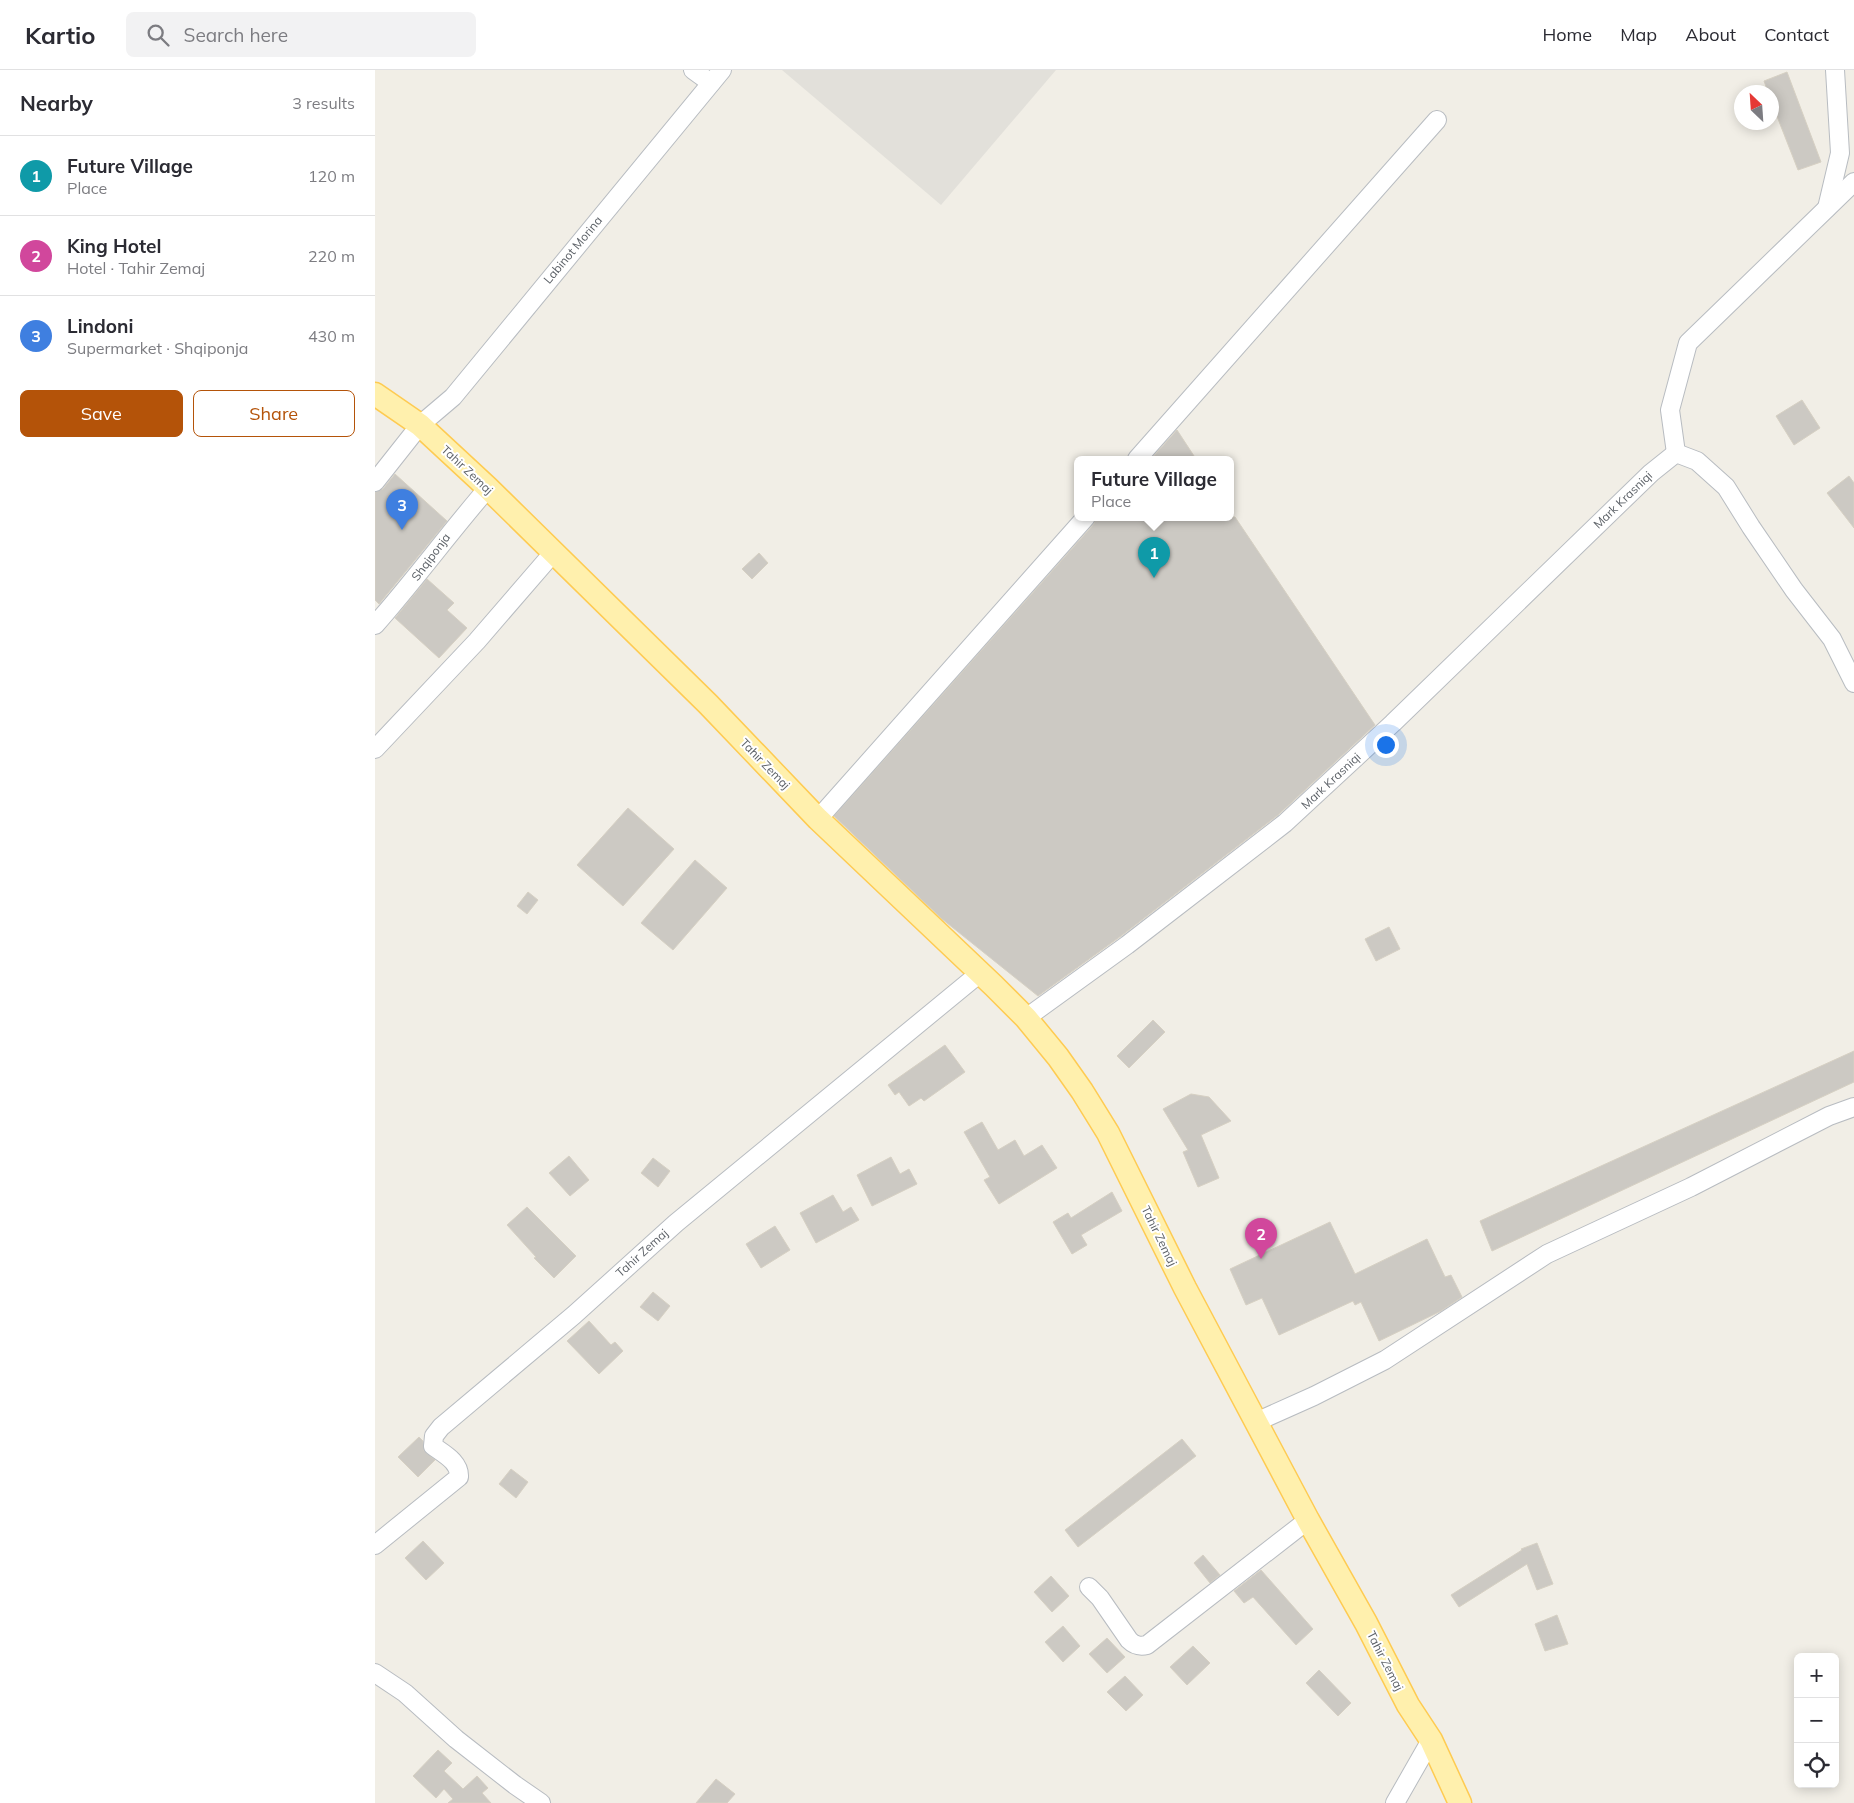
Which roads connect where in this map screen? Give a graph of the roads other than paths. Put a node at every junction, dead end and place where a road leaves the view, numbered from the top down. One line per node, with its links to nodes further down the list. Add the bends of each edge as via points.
1 (693, 70): 3 (street)
2 (1835, 70): 6 (street, via 1840,154)
3 (717, 77): 8 (street, Labinot Morina, via 453,397)
4 (1437, 120): 10 (street)
5 (1854, 182): 6 (street)
6 (1827, 208): 9 (street, via 1688,343 1670,410)
7 (375, 394): 8 (main road, Tahir Zemaj)
8 (419, 425): 11 (street, Labinot Morina); 12 (main road, Tahir Zemaj)
9 (1676, 453): 16 (street, via 1697,461 1726,486 1777,566 1832,640); 20 (street, Mark Krasniqi, via 1651,473 1393,724 1285,823)
10 (1140, 456)
11 (375, 482)
12 (487, 488): 14 (main road, Tahir Zemaj); 15 (street, Shqiponja)
13 (1082, 521): 18 (street)
14 (553, 553): 17 (street, via 477,641); 18 (main road, Tahir Zemaj, via 708,704)
15 (375, 626)
16 (1854, 682)
17 (375, 749)
18 (819, 819): 19 (main road, Tahir Zemaj)
19 (980, 973): 20 (main road, Tahir Zemaj); 24 (street, Tahir Zemaj, via 676,1223 574,1315 441,1427 434,1436 433,1446 456,1465 460,1470 459,1477)
20 (1026, 1018): 22 (main road, Tahir Zemaj, via 1058,1057 1108,1133)
21 (1854, 1107): 22 (street, via 1829,1116 1691,1187 1547,1254 1385,1360)
22 (1256, 1422): 23 (main road, Tahir Zemaj)
23 (1308, 1520): 25 (street, via 1143,1646 1129,1640); 27 (main road, Tahir Zemaj, via 1408,1705)
24 (375, 1546)
25 (1089, 1587)
26 (375, 1673): 28 (street, via 405,1693 456,1739)
27 (1431, 1740): 29 (street); 30 (main road, Tahir Zemaj)
28 (541, 1803)
29 (1395, 1803)
30 (1460, 1803)

